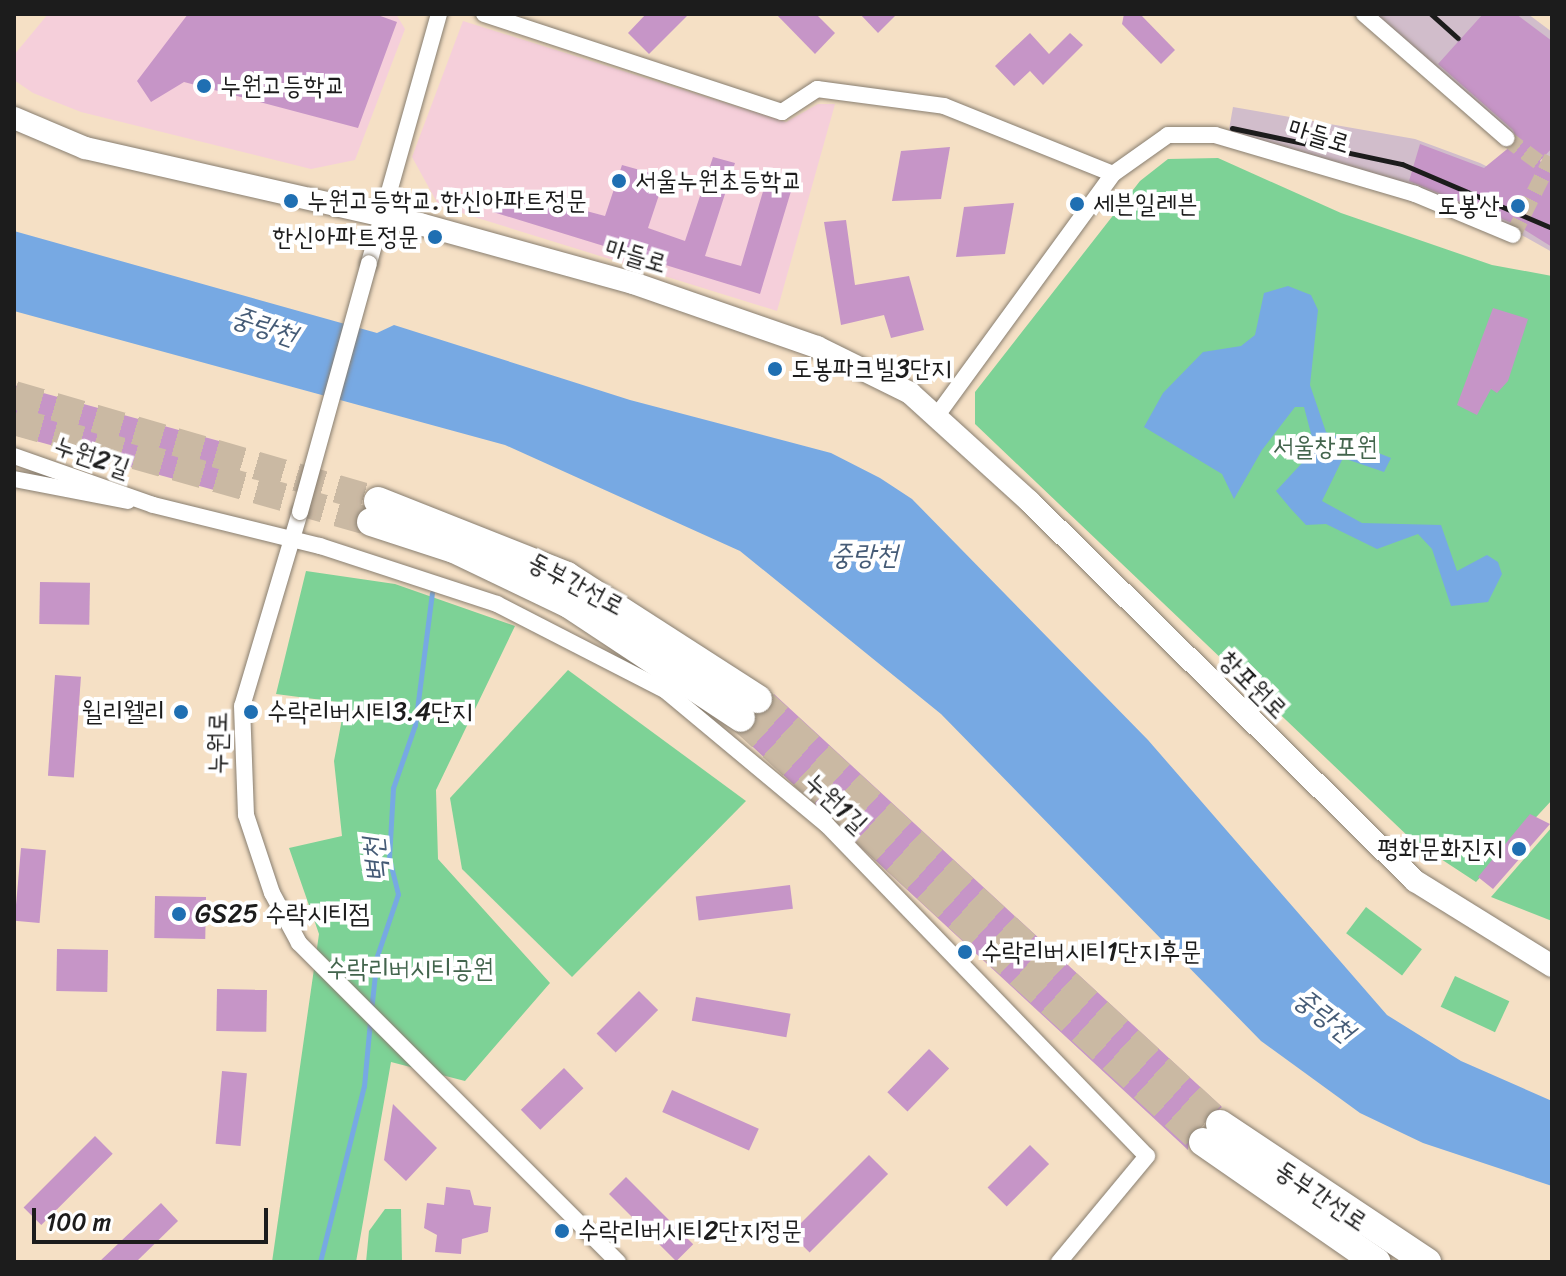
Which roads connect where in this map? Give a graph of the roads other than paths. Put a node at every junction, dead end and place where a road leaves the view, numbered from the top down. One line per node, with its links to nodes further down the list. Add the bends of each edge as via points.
1 (438, 14): 7 (street, 누원로)
2 (484, 14): 6 (street, via 782,112 817,89 944,106)
3 (1364, 14): 5 (street)
4 (14, 118): 7 (street, 마들로, via 85,148)
5 (1506, 138)
6 (1113, 174): 8 (street, 마들로, via 1168,135 1215,135 1415,194); 9 (street, 마들로)
7 (382, 214): 9 (street, 마들로, via 633,283 817,347); 14 (street, 누원로, bridge)
8 (1513, 235)
9 (938, 414): 16 (street, 창포원로, via 1415,881)
10 (14, 456): 12 (street, 누원2길)
11 (14, 479): 12 (street, 누원2길)
12 (153, 505): 14 (street, 누원2길)
13 (374, 511): 15 (highway, 동부간선로, via 569,604)
14 (291, 540): 17 (street, 누원로, via 251,655 239,752 253,843 299,943); 18 (street, 누원1길, via 497,604 584,645 666,691 827,825 1147,1156)
15 (750, 708)
16 (1552, 966)
17 (618, 1262)
18 (1059, 1262)
19 (1376, 1262): 20 (highway, 동부간선로, via 1212,1133)
20 (1427, 1262)

